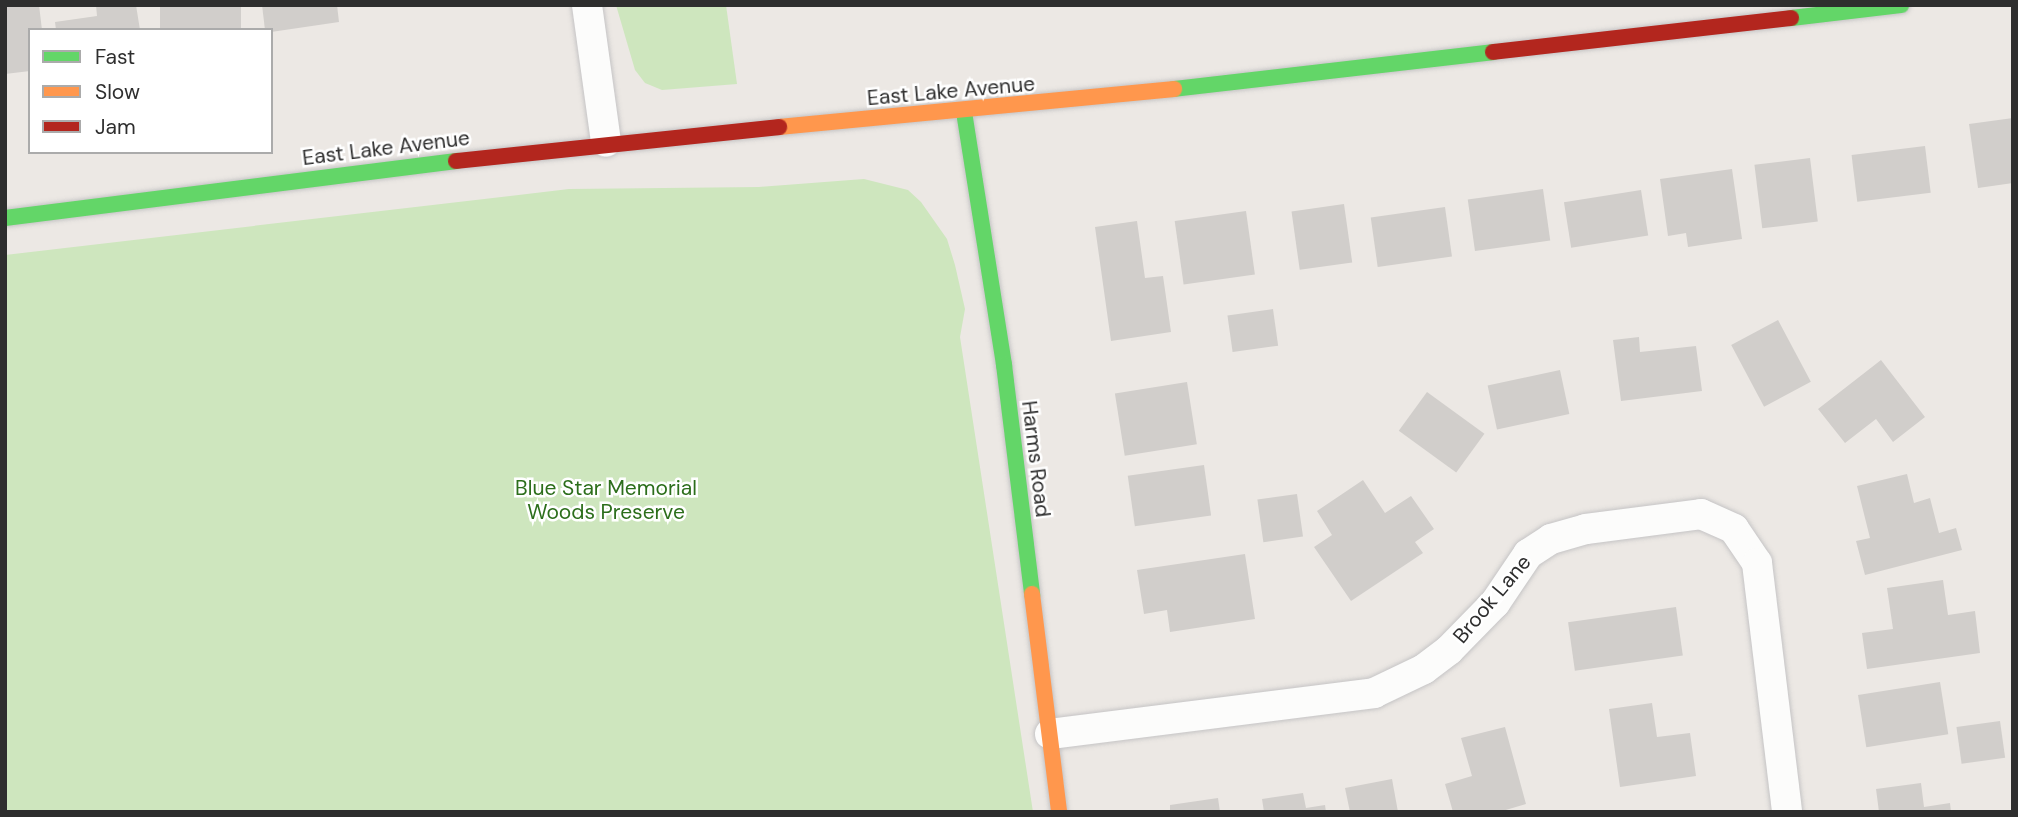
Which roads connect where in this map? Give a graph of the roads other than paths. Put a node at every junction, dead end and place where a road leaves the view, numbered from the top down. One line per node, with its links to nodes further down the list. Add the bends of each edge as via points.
1 (587, 5): 4 (street)
2 (1901, 5): 3 (main road, East Lake Avenue)
3 (964, 112): 4 (main road, East Lake Avenue); 6 (main road, Harms Road, via 1004,365)
4 (606, 142): 5 (main road, East Lake Avenue)
5 (5, 218)
6 (1049, 734): 7 (street, Brook Lane, via 1374,693 1424,669 1449,650 1495,603 1528,554 1551,539 1586,529 1701,514 1734,529 1756,563); 8 (main road, Harms Road)
7 (1787, 811)
8 (1059, 812)

